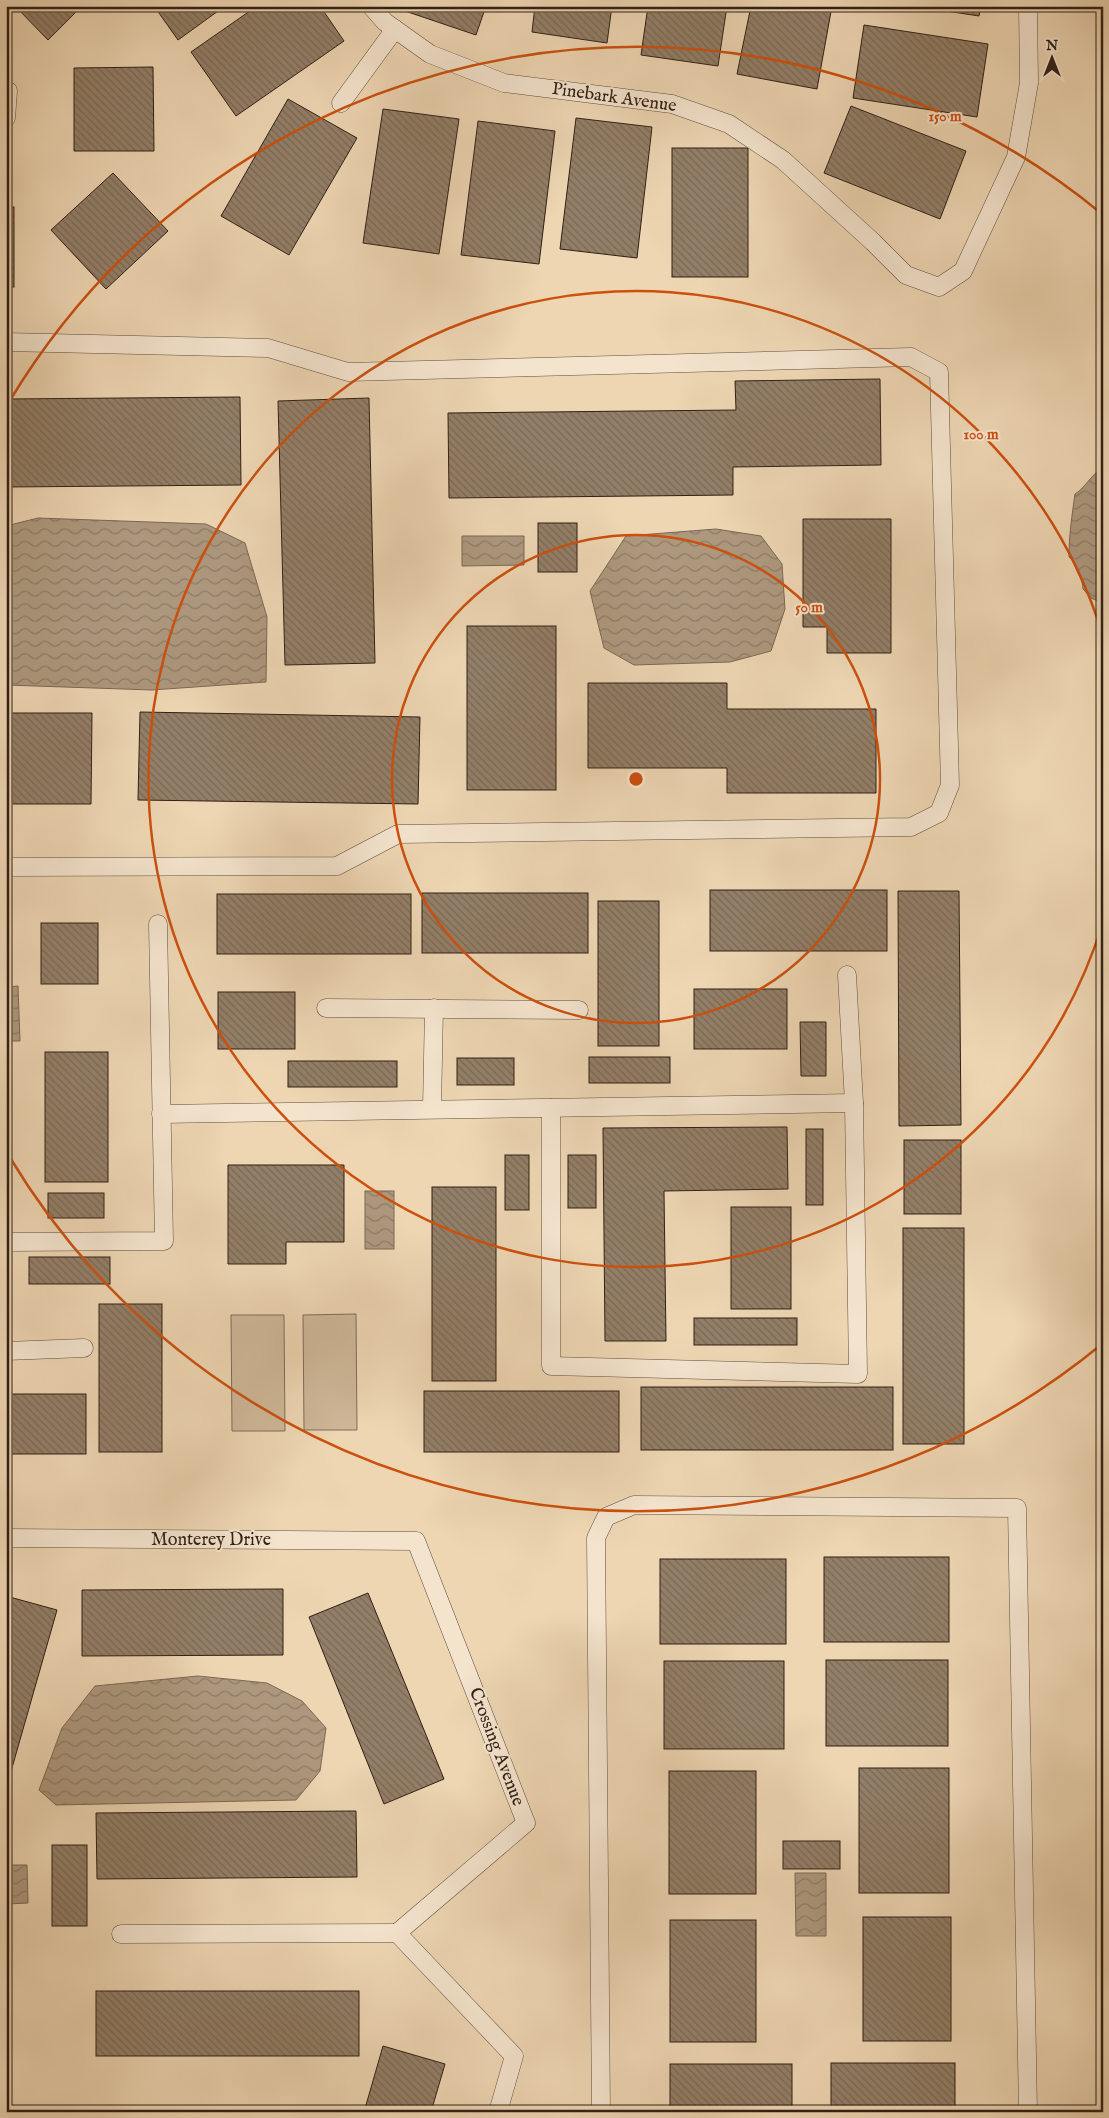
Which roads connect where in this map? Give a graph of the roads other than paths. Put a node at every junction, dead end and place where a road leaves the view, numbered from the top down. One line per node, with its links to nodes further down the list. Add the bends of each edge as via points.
1 (371, 6): 3 (lane, Pinebark Avenue)
2 (1028, 6): 3 (lane, Pinebark Avenue, via 1029,83 1016,157 964,271 939,287 906,274 783,160 729,124 672,104 504,83 430,54)
3 (394, 29): 5 (lane)
4 (6, 90): 6 (lane)
5 (341, 103)
6 (6, 118)
7 (6, 342): 8 (lane, via 268,348 348,372 911,357 939,372 950,785 939,812 911,827 398,834 337,866)
8 (6, 867)
9 (158, 924): 17 (lane)
10 (847, 975): 14 (lane)
11 (326, 1008): 12 (lane)
12 (434, 1008): 13 (lane); 16 (lane)
13 (579, 1010)
14 (854, 1103): 15 (lane); 15 (lane, via 858,1374 551,1366)
15 (551, 1108): 16 (lane)
16 (432, 1109): 17 (lane)
17 (161, 1114): 18 (lane, via 164,1241)
18 (6, 1242)
19 (84, 1348): 20 (lane)
20 (6, 1351)
21 (6, 1538): 22 (lane, Monterey Drive)
22 (416, 1542): 23 (lane, Crossing Avenue, via 526,1823)
23 (397, 1933): 24 (lane); 25 (lane, via 514,2056)
24 (121, 1934)
25 (498, 2112)
26 (601, 2112): 27 (lane, via 596,1538 606,1517 634,1505 1017,1508)
27 (1028, 2112)

